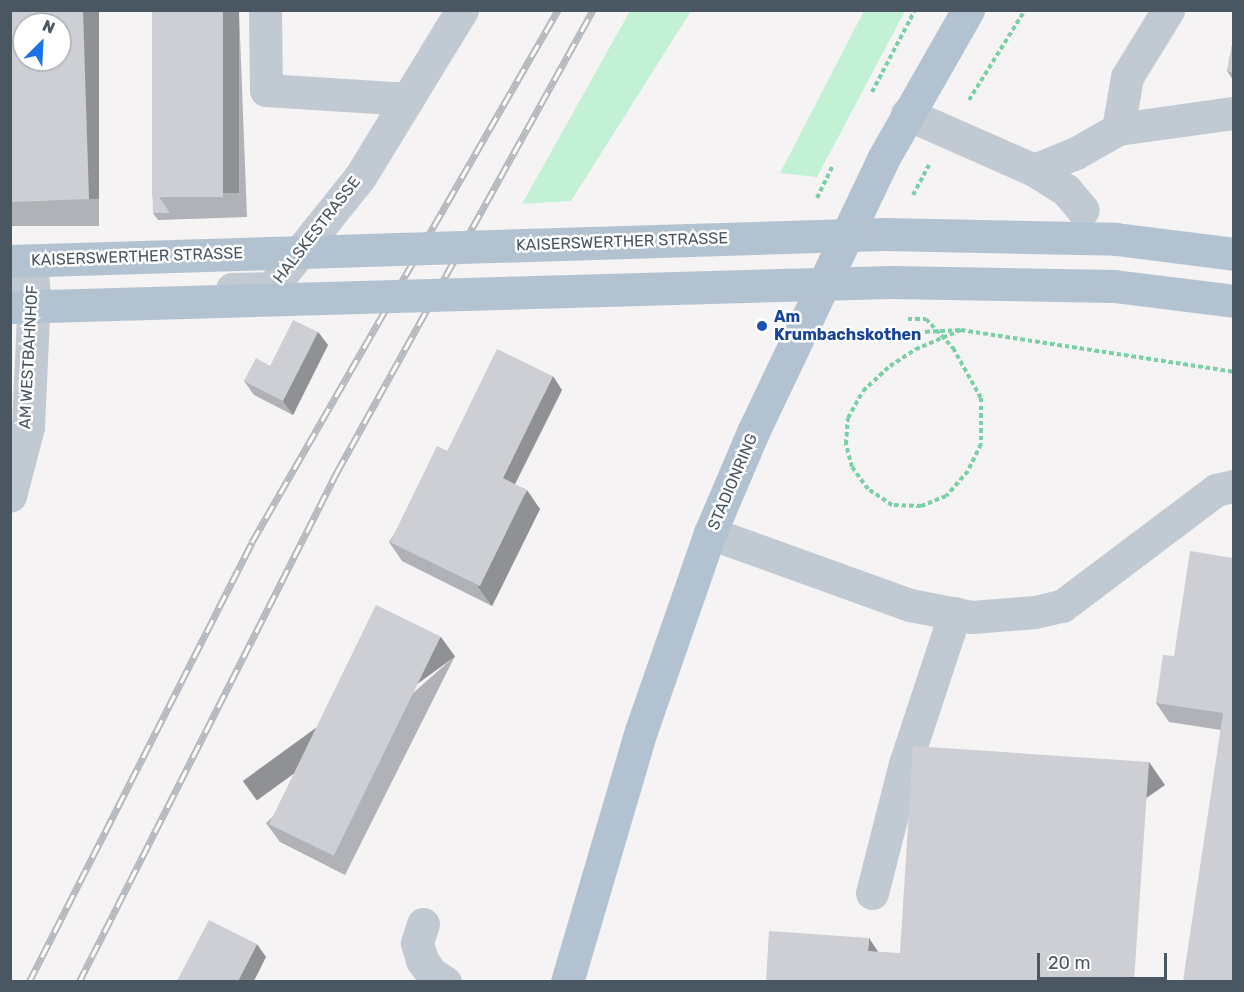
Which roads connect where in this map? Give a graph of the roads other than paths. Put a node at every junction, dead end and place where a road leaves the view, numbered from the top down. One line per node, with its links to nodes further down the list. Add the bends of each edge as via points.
1 (265, 10): 5 (street, via 266,90)
2 (462, 10): 5 (street, HALSKESTRASSE)
3 (968, 10): 7 (main road, STADIONRING)
4 (1168, 10): 8 (street, via 1127,77)
5 (408, 99): 13 (street, HALSKESTRASSE, via 360,177 272,288)
6 (1233, 113): 8 (street)
7 (907, 114): 9 (street); 17 (main road, STADIONRING, via 753,432)
8 (1118, 129): 9 (street, via 1076,153)
9 (1034, 170): 10 (street, via 1066,190)
10 (1083, 210)
11 (1233, 254): 12 (main road, KAISERSWERTHER STRASSE, bridge, via 1116,239 884,234)
12 (10, 261)
13 (16, 292): 14 (main road, bridge, via 891,282 1114,286); 16 (street, AM WESTBAHNHOF, via 28,427)
14 (1233, 301)
15 (1233, 486): 18 (street, via 1216,490 1062,606 972,617)
16 (10, 496)
17 (710, 533): 18 (street, via 851,587); 22 (main road, STADIONRING, via 641,731)
18 (955, 614): 19 (street, via 904,764)
19 (872, 893)
20 (423, 924): 21 (street, via 417,943 422,960 431,973)
21 (445, 981)
22 (567, 981)

